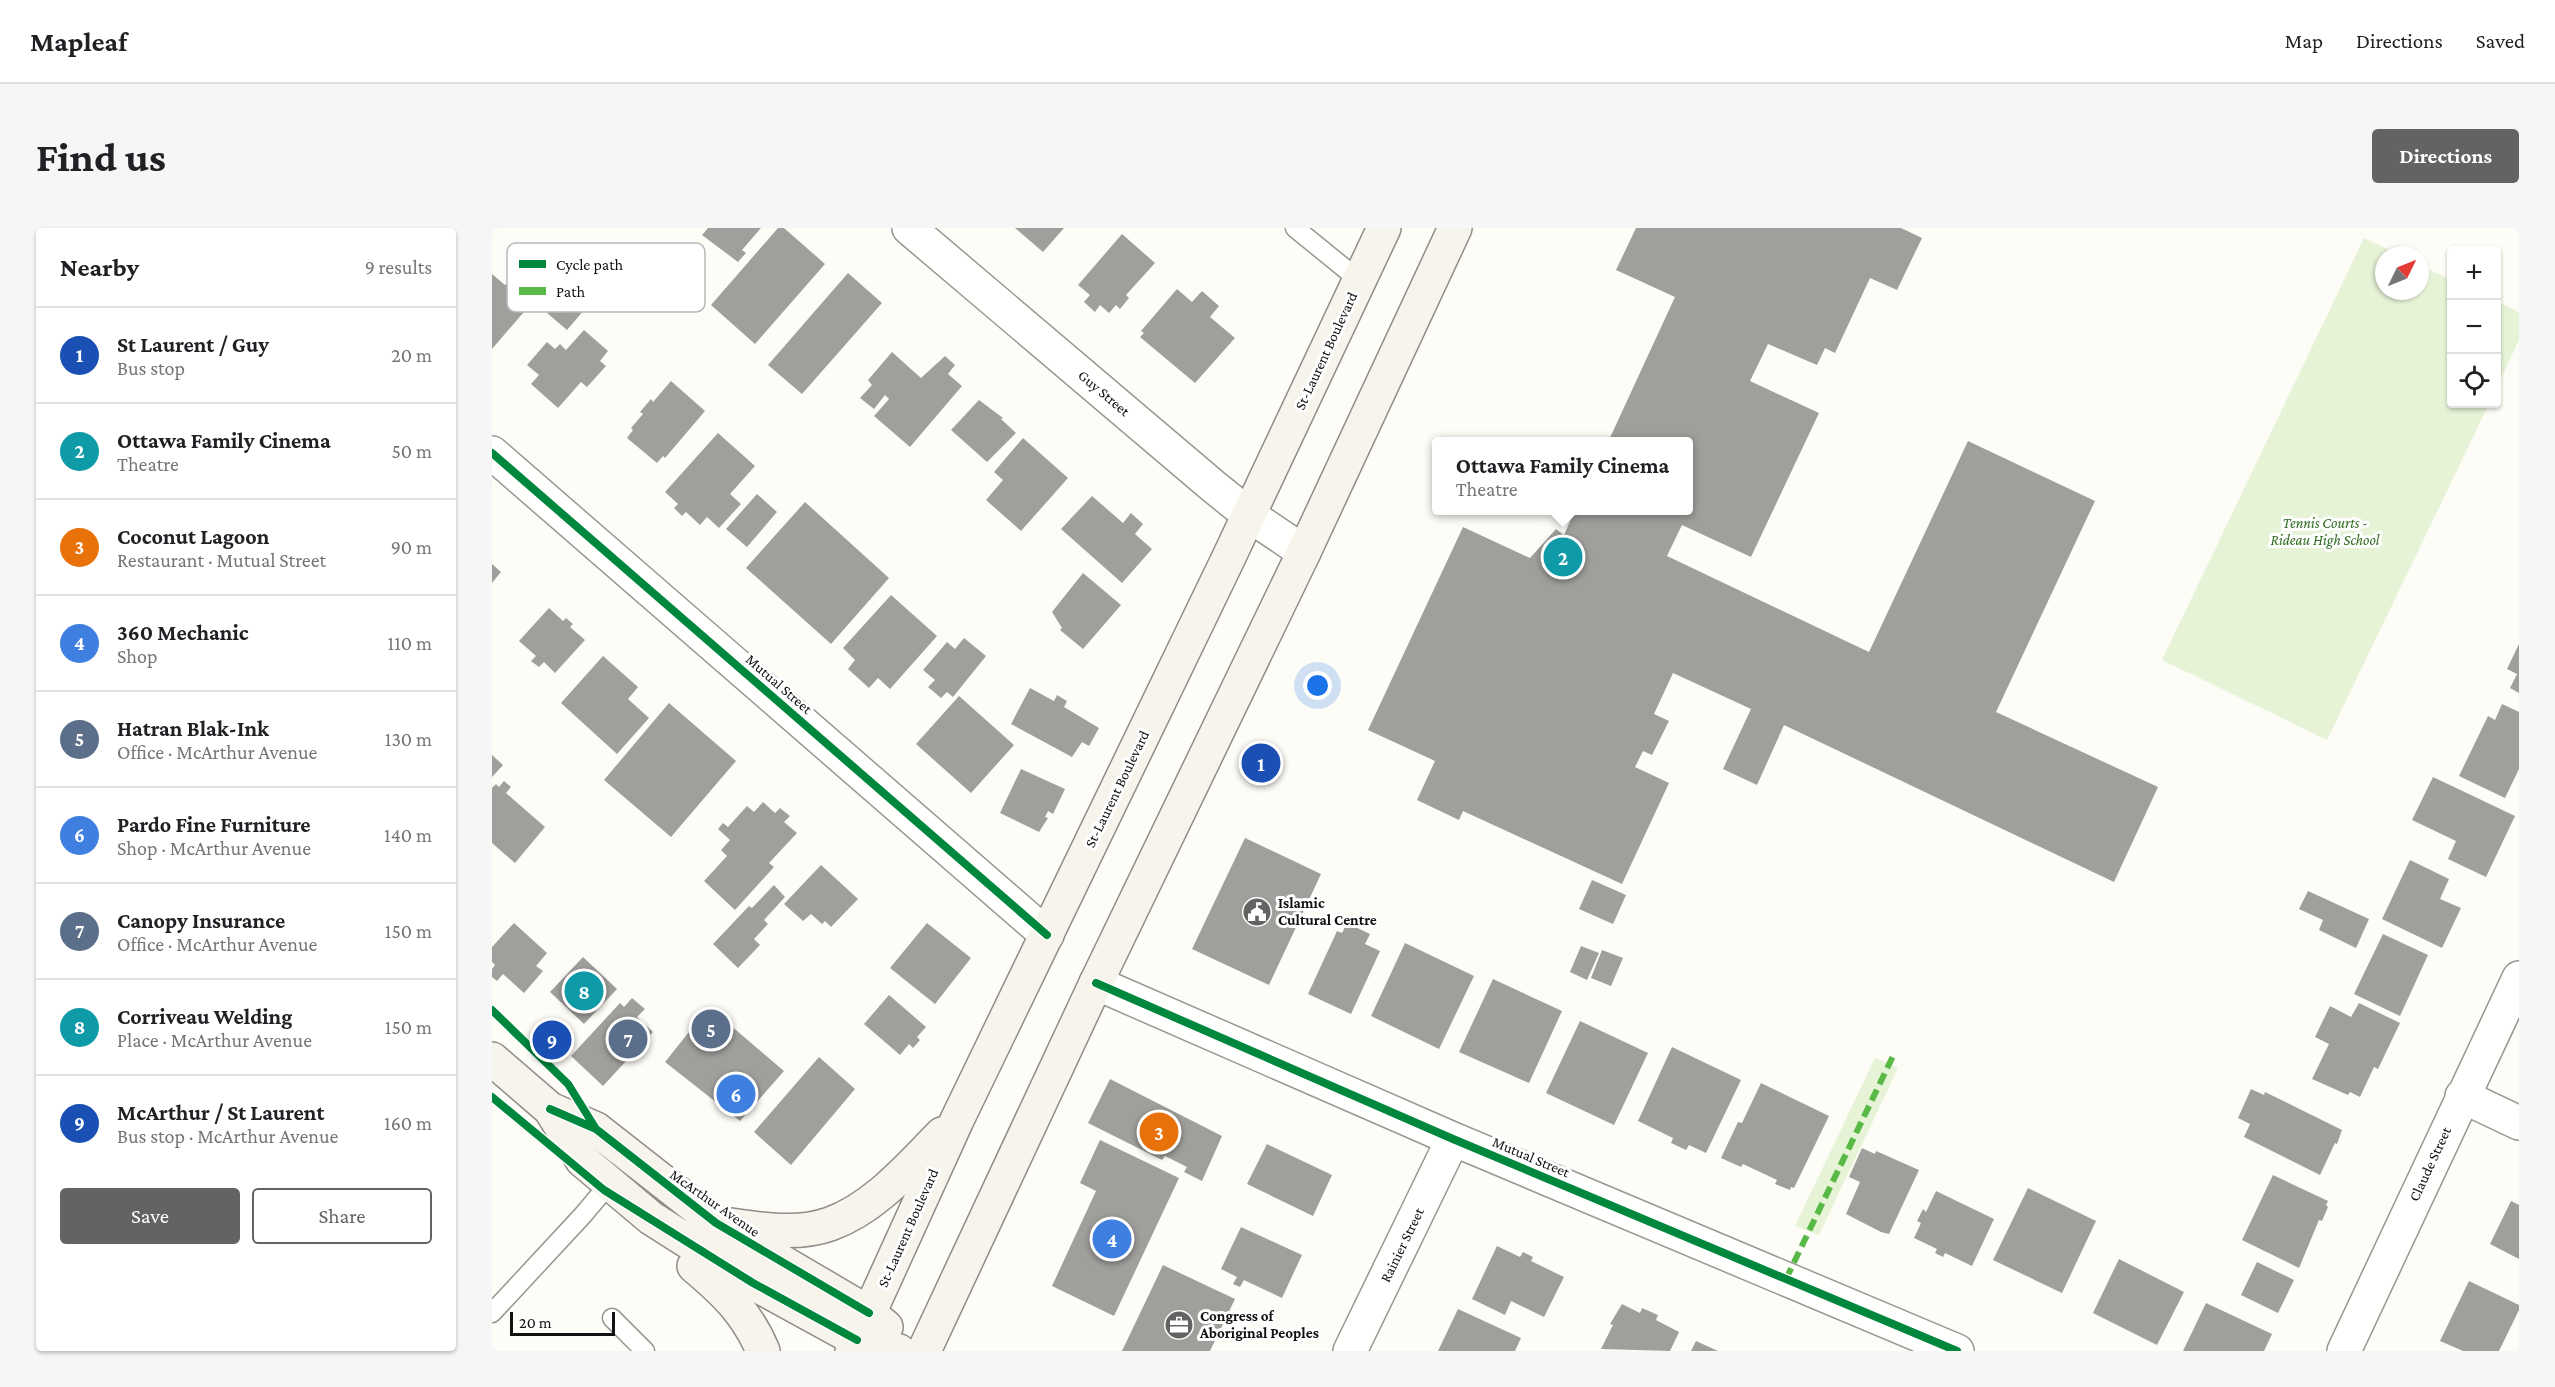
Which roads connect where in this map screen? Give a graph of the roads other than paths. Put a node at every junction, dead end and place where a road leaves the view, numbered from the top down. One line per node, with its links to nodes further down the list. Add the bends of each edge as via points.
1 (909, 228): 7 (street, Guy Street)
2 (1295, 228): 5 (lane)
3 (1384, 228): 5 (main road, St-Laurent Boulevard)
4 (1455, 228): 8 (main road)
5 (1359, 280): 7 (main road, St-Laurent Boulevard)
6 (492, 453): 9 (street, Mutual Street)
7 (1249, 515): 8 (street, Guy Street); 9 (main road, St-Laurent Boulevard)
8 (1304, 552): 11 (main road)
9 (1047, 935): 15 (main road, St-Laurent Boulevard)
10 (2519, 978): 13 (street, Claude Street)
11 (1096, 982): 17 (street, Mutual Street); 28 (main road)
12 (492, 1059): 14 (main road, McArthur Avenue)
13 (2462, 1096): 16 (street); 31 (street, Claude Street)
14 (550, 1109): 18 (main road, McArthur Avenue, via 582,1160); 20 (main road, McArthur Avenue, via 596,1129)
15 (957, 1120): 20 (main road, via 895,1181 851,1214 830,1224 787,1230); 23 (main road, St-Laurent Boulevard)
16 (2519, 1123)
17 (1454, 1139): 29 (street, Rainier Street); 30 (street, Mutual Street)
18 (609, 1184): 19 (main road, McArthur Avenue); 21 (lane)
19 (651, 1218): 23 (main road, McArthur Avenue, via 753,1283); 25 (main road, via 678,1252 730,1296)
20 (716, 1223): 23 (main road, McArthur Avenue)
21 (492, 1313)
22 (612, 1318): 24 (lane)
23 (859, 1335): 26 (main road, McArthur Avenue); 27 (main road, McArthur Avenue)
24 (645, 1351)
25 (763, 1351)
26 (899, 1351)
27 (915, 1351)
28 (924, 1351)
29 (1350, 1351)
30 (1957, 1351)
31 (2344, 1351)

